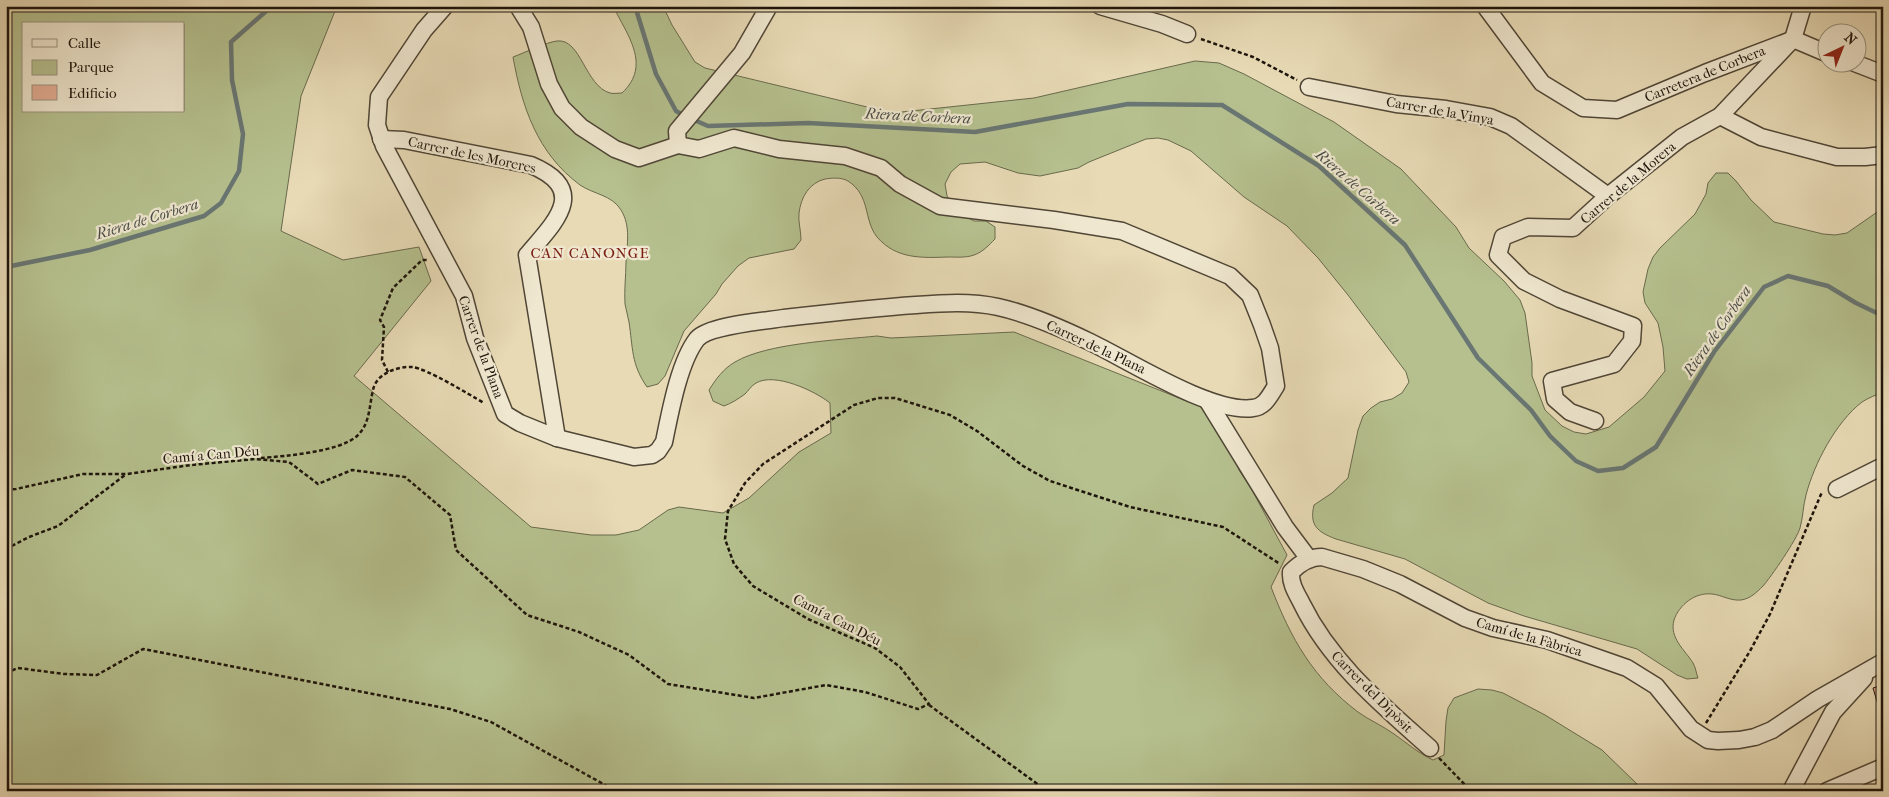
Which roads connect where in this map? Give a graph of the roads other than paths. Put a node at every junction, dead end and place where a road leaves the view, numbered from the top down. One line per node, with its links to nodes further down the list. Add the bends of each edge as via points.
1 (445, 6): 15 (street, Carrer de la Plana, via 424,30 379,97 377,125)
2 (518, 6): 14 (street, Carrer de la Plana, via 531,27 549,84 562,108 581,128 615,149 639,158)
3 (769, 6): 14 (street, via 742,53 692,112)
4 (1100, 6): 7 (street)
5 (1485, 6): 8 (street, Carretera de Corbera, via 1542,84 1583,108 1617,110)
6 (1803, 6): 8 (street)
7 (1187, 34)
8 (1793, 39): 9 (street); 13 (street, Carrer de la Morera)
9 (1816, 49)
10 (1866, 67): 11 (street)
11 (1883, 74)
12 (1309, 87): 17 (street, Carrer de la Vinya, via 1396,104 1490,116 1511,126)
13 (1720, 116): 16 (street, via 1761,138 1837,157); 17 (street, Carrer de la Morera, via 1682,138)
14 (678, 138): 18 (street, Carrer de la Plana, via 699,149 734,138 779,149 845,156 881,168 900,184 940,206 1122,231 1230,276 1250,295 1270,348 1276,386 1261,406 1252,408 1237,408)
15 (382, 139): 20 (street, Carrer de la Plana, via 464,296 475,338 506,414); 20 (street, Carrer de les Moreres, via 404,140 531,165 547,172 561,189 564,202 557,220 527,255)
16 (1883, 155)
17 (1608, 196): 19 (street, Carrer de la Morera, via 1573,228 1528,227 1503,237 1498,255 1524,281 1560,299 1633,326 1632,341 1614,364 1552,381 1555,399 1570,412)
18 (1207, 400): 20 (street, Carrer de la Plana, via 1089,341 1023,314 973,303 928,304 849,310 714,329 699,337 690,351 664,442 658,452 652,456 634,457); 23 (street, via 1285,527)
19 (1594, 421)
20 (558, 438)
21 (1883, 466): 22 (street)
22 (1837, 488)
23 (1309, 559): 24 (street, Camí de la Fàbrica, via 1322,557 1363,569 1400,584 1465,618 1547,640 1627,668 1656,686 1691,729 1708,740 1718,742 1755,737 1772,730 1818,699); 25 (street, Carrer del Dipòsit, via 1291,572 1293,585 1321,638 1339,662)
24 (1877, 666): 27 (street, via 1833,712)
25 (1430, 748)
26 (1883, 767): 28 (street)
27 (1790, 791)
28 (1828, 791)

